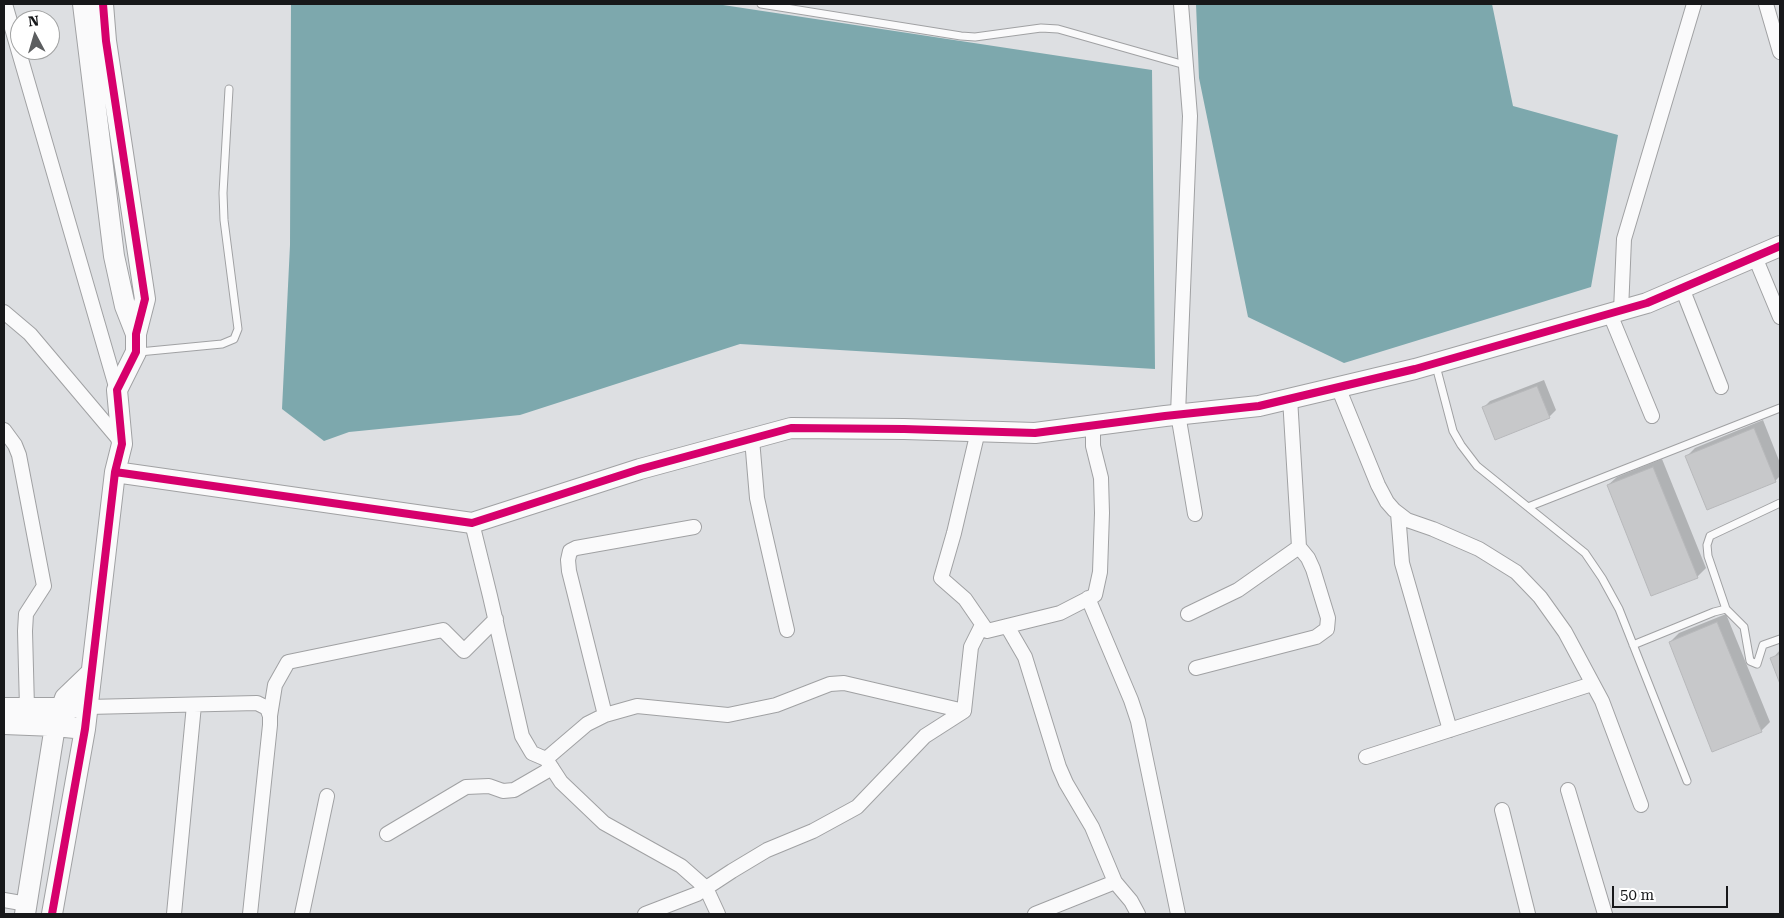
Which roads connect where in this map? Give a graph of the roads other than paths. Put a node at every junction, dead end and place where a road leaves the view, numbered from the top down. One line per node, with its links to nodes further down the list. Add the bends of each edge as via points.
1 (5, 4): 9 (street)
2 (83, 4): 21 (street, via 114,256 124,306)
3 (103, 4): 21 (street, via 145,299)
4 (761, 4): 13 (lane, via 976,37 1041,28 1058,29)
5 (1181, 4): 13 (street)
6 (1694, 4): 19 (street, via 1624,238)
7 (1766, 4): 11 (street)
8 (4, 13): 10 (street)
9 (10, 22)
10 (10, 26)
11 (1780, 52)
12 (21, 60): 25 (street)
13 (1186, 65): 28 (street, via 1190,116)
14 (229, 89): 21 (lane, via 224,220 238,329 234,339 222,344)
15 (1780, 246): 16 (street)
16 (1755, 257): 17 (street); 20 (street)
17 (1682, 288): 19 (street); 24 (street)
18 (4, 312): 34 (street, via 30,334)
19 (1615, 312): 22 (street); 29 (street)
20 (1780, 316)
21 (136, 343): 25 (street)
22 (1435, 363): 23 (street); 37 (lane, via 1453,431 1461,445 1477,466)
23 (1338, 387): 26 (street); 38 (street, via 1378,485 1387,502)
24 (1721, 387)
25 (117, 390): 34 (street)
26 (1290, 398): 28 (street, via 1259,406); 42 (street)
27 (1780, 408): 37 (lane)
28 (1178, 414): 30 (street); 39 (street)
29 (1652, 416)
30 (1093, 426): 32 (street, via 1035,434); 43 (street, via 1093,446 1101,478 1102,513 1100,572 1095,595)
31 (4, 430): 57 (street, via 19,455 44,586 26,614)
32 (978, 431): 33 (street, via 790,428); 47 (street, via 941,578 965,599)
33 (752, 439): 40 (street, via 640,469); 49 (street, via 762,522)
34 (122, 444): 35 (street)
35 (115, 472): 40 (street); 53 (street)
36 (1780, 504): 44 (lane, via 1710,536 1708,556)
37 (1528, 507): 51 (lane, via 1585,553 1619,609)
38 (1398, 513): 54 (street, via 1407,520 1478,549 1516,572 1565,632); 65 (street, via 1402,563)
39 (1195, 514)
40 (472, 523): 46 (street)
41 (694, 527): 60 (street, via 570,551 569,571)
42 (1299, 546): 45 (street, via 1238,590); 52 (street, via 1314,568 1328,618 1327,629 1316,637)
43 (1088, 598): 48 (street, via 1060,613); 86 (street, via 1138,721)
44 (1726, 608): 50 (lane, via 1744,627 1750,661 1757,664 1763,645); 51 (lane)
45 (1188, 614)
46 (496, 619): 61 (street, via 464,651 443,630 288,662 275,685); 67 (street, via 522,736 532,753)
47 (982, 625): 48 (street, via 987,631); 59 (street, via 971,647)
48 (1007, 626): 74 (street, via 1025,657 1066,784 1092,827)
49 (787, 630)
50 (1780, 639)
51 (1633, 645): 68 (lane)
52 (1196, 668)
53 (92, 673): 58 (street); 62 (street, via 65,698)
54 (1592, 684): 65 (street); 71 (street, via 1602,701)
55 (194, 705): 58 (street); 61 (street, via 257,703 266,708); 79 (street)
56 (4, 708): 57 (street)
57 (26, 708): 62 (street)
58 (88, 708): 62 (street); 64 (street)
59 (964, 711): 60 (street, via 844,683 830,684 776,705 728,716 638,706); 75 (street, via 925,736 857,807 813,831 767,850)
60 (605, 715): 67 (street, via 587,724)
61 (270, 716): 80 (street)
62 (58, 717): 63 (street); 64 (street); 77 (street)
63 (4, 724)
64 (85, 729): 78 (street)
65 (1450, 730): 66 (street)
66 (1366, 757)
67 (549, 764): 73 (street, via 514,790 503,791 489,786 466,788); 75 (street, via 561,782 604,823 681,866)
68 (1688, 780)
69 (1568, 790): 88 (street)
70 (327, 796): 81 (street)
71 (1641, 805)
72 (1502, 810): 87 (street)
73 (387, 834)
74 (1115, 882): 84 (street); 85 (street)
75 (706, 888): 82 (street); 83 (street)
76 (4, 900): 77 (street)
77 (26, 909)
78 (52, 914)
79 (174, 914)
80 (250, 914)
81 (302, 914)
82 (645, 914)
83 (718, 914)
84 (1035, 914)
85 (1138, 914)
86 (1178, 914)
87 (1528, 914)
88 (1605, 914)

